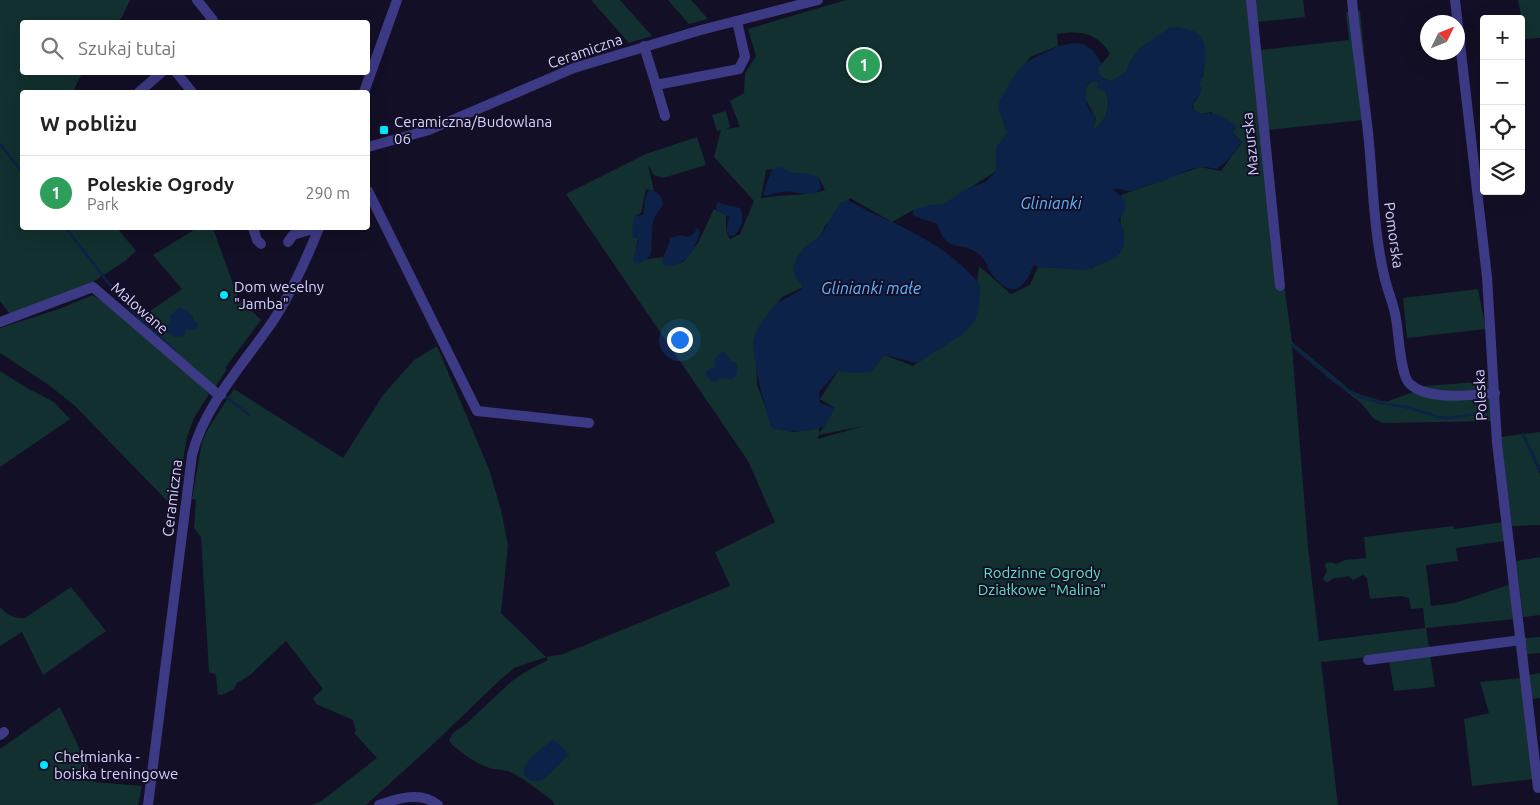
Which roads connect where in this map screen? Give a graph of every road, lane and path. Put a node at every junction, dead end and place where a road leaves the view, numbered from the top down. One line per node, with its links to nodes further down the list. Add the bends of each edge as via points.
1 (196, 0): 7 (street)
2 (397, 0): 15 (street)
3 (818, 0): 8 (street, Ceramiczna)
4 (1251, 0): 24 (street, Mazurska)
5 (1352, 0): 26 (street, Pomorska, via 1378,236 1384,275 1396,316 1403,375 1409,384 1434,394)
6 (1455, 0): 26 (street, Poleska, via 1483,232)
7 (210, 20)
8 (737, 21): 9 (street, Ceramiczna); 12 (street, via 746,57 739,69)
9 (644, 46): 12 (street); 17 (street, Ceramiczna, via 574,68 429,130)
10 (159, 75): 13 (street)
11 (178, 75): 14 (street)
12 (656, 85): 16 (street)
13 (142, 90)
14 (190, 90)
15 (365, 90)
16 (665, 116)
17 (370, 146)
18 (370, 195): 28 (street, via 477,411)
19 (254, 230): 23 (street)
20 (310, 230): 22 (street, via 293,235)
21 (316, 230): 27 (street, Ceramiczna, via 290,292)
22 (288, 242)
23 (261, 244)
24 (1280, 286)
25 (0, 322): 27 (street, Malowane, via 93,287 215,392)
26 (1495, 393): 29 (street, Poleska)
27 (222, 394): 32 (street, Ceramiczna, via 202,425 192,455)
28 (589, 423)
29 (1522, 640): 30 (street); 31 (street, Poleska)
30 (1368, 660)
31 (1538, 788)
32 (148, 805)
33 (379, 805): 34 (street, via 401,797 422,797)
34 (438, 805)

